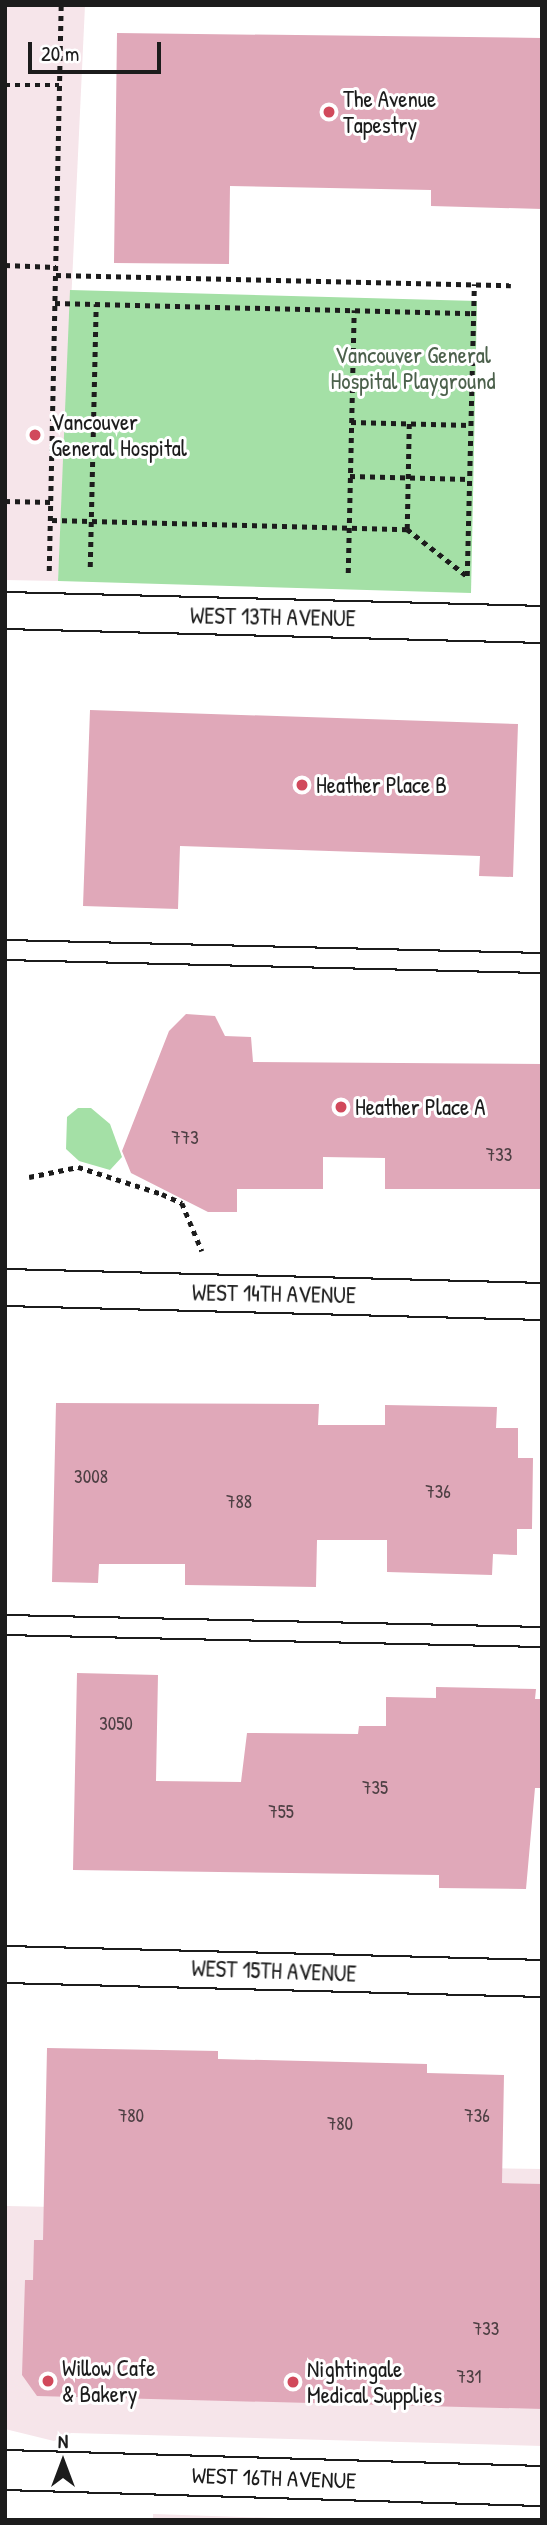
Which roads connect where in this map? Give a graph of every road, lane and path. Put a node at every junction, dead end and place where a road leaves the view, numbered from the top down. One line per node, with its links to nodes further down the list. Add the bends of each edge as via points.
1 (61, 5): 3 (path)
2 (5, 85): 3 (path)
3 (59, 85): 5 (path)
4 (5, 265): 5 (path)
5 (56, 267): 6 (path)
6 (56, 275): 7 (path); 9 (path)
7 (474, 284): 8 (path); 12 (path)
8 (511, 285)
9 (55, 303): 10 (path); 20 (path)
10 (96, 304): 11 (path); 22 (path)
11 (354, 310): 12 (path); 13 (path)
12 (473, 313): 15 (path)
13 (351, 422): 14 (path); 16 (path)
14 (409, 423): 15 (path); 17 (path)
15 (470, 425): 18 (path)
16 (350, 476): 17 (path); 23 (path)
17 (408, 478): 18 (path); 24 (path)
18 (469, 479): 24 (path, via 467,576)
19 (5, 501): 20 (path)
20 (52, 502): 21 (path)
21 (52, 520): 22 (path); 27 (path)
22 (91, 520): 23 (path); 25 (path)
23 (349, 528): 24 (path); 26 (path)
24 (407, 529)
25 (90, 567)
26 (348, 573)
27 (49, 581)
28 (5, 610): 29 (street, WEST 13TH AVENUE)
29 (542, 624)
30 (5, 950): 31 (lane)
31 (542, 962)
32 (29, 1177): 33 (path, via 78,1167 162,1194 182,1203)
33 (202, 1251)
34 (5, 1287): 35 (street, WEST 14TH AVENUE)
35 (542, 1301)
36 (5, 1625): 37 (lane)
37 (542, 1637)
38 (5, 1964): 39 (street, WEST 15TH AVENUE)
39 (542, 1978)
40 (5, 2470): 41 (street, WEST 16TH AVENUE)
41 (542, 2486)

